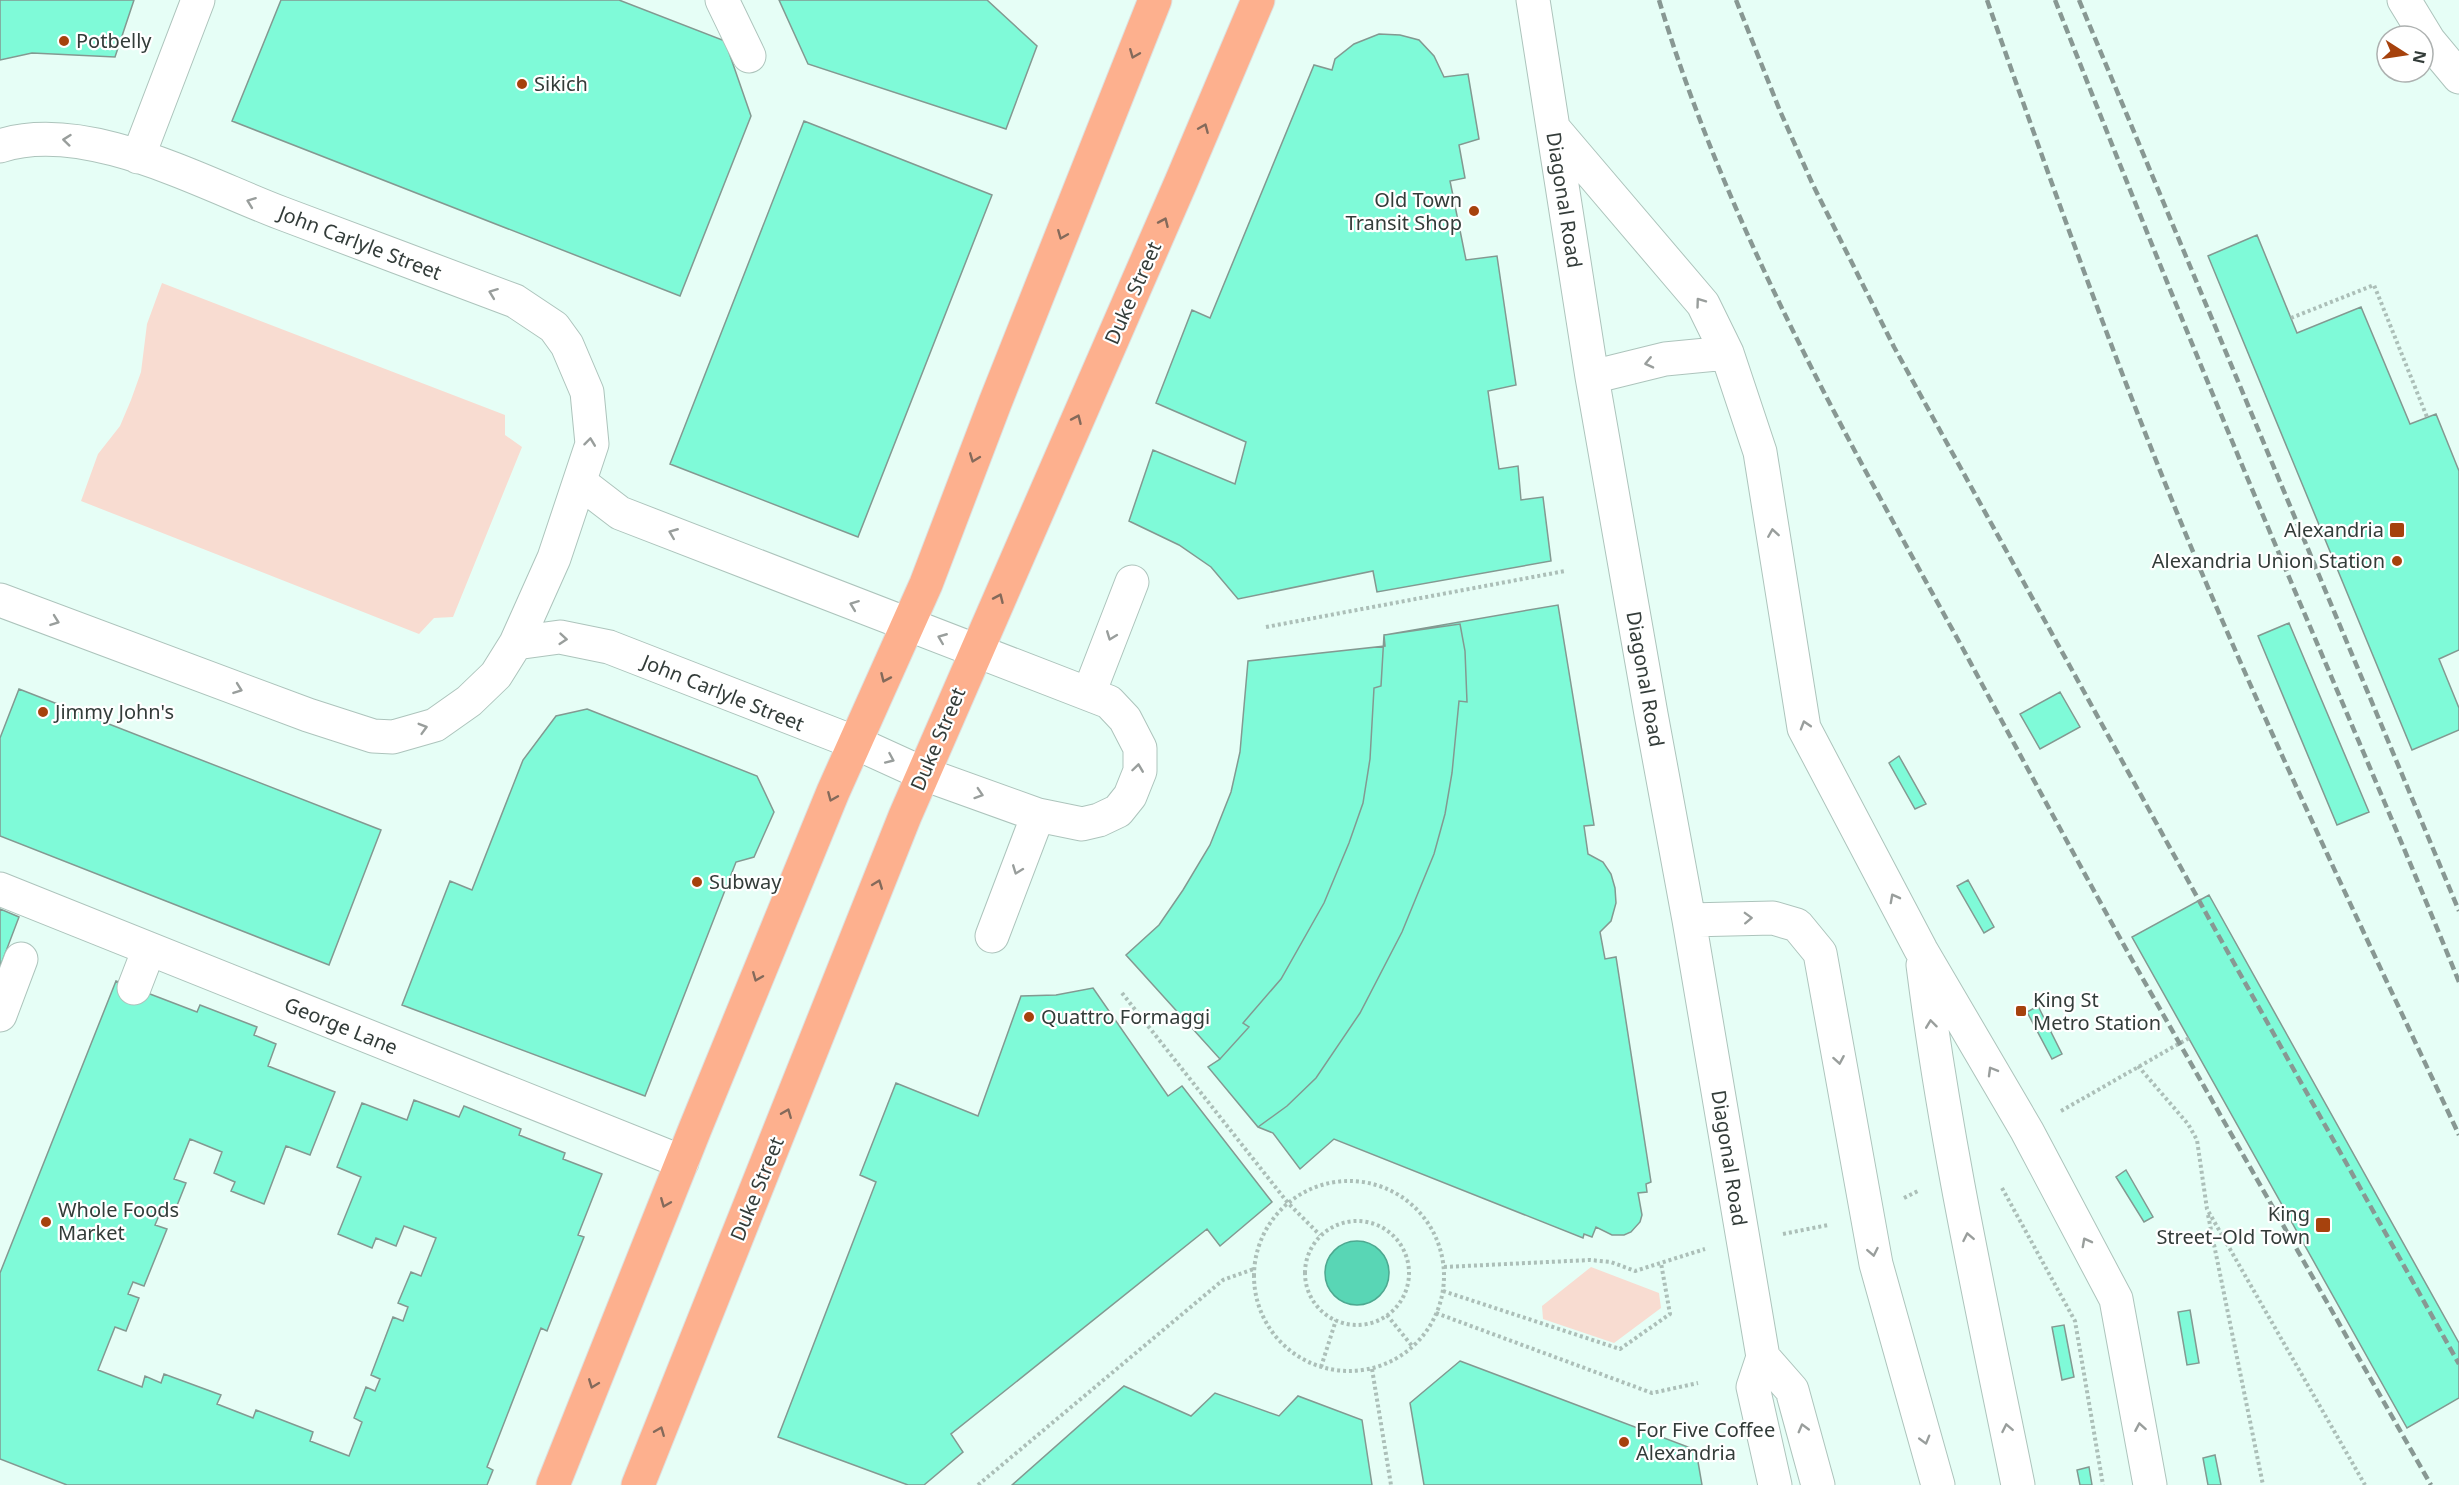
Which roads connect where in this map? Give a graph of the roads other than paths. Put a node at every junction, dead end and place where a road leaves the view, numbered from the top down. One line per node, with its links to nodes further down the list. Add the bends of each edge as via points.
1 (198, 0): 11 (street)
2 (722, 0): 7 (street)
3 (1155, 0): 17 (main road, one-way to 17)
4 (1258, 0): 19 (main road, Duke Street, one-way to 4)
5 (1533, 0): 9 (street, Diagonal Road)
6 (2404, 0): 8 (street, via 2429,41)
7 (749, 56)
8 (2459, 77)
9 (1554, 129): 12 (street, one-way to 9, via 1703,304); 13 (street, Diagonal Road)
10 (0, 146): 11 (street, John Carlyle Street, one-way to 10, via 45,138)
11 (138, 157): 14 (street, John Carlyle Street, one-way to 11, via 592,444 588,392 567,345 554,327 515,301)
12 (1727, 353): 13 (street, one-way to 13, via 1665,359); 28 (street, one-way to 12, via 1804,728 1760,452)
13 (1592, 377): 25 (street, Diagonal Road)
14 (581, 483): 17 (street, one-way to 14, via 621,513); 18 (street, John Carlyle Street, via 554,558)
15 (1132, 582): 20 (street, one-way to 20)
16 (0, 600): 18 (street, John Carlyle Street, one-way to 18, via 372,736 393,737 435,725 496,675)
17 (909, 625): 19 (street, one-way to 17); 21 (main road, one-way to 21)
18 (516, 643): 21 (street, John Carlyle Street, one-way to 21, via 560,637 609,647)
19 (976, 652): 20 (street, John Carlyle Street); 22 (main road, Duke Street)
20 (1089, 693): 23 (street, John Carlyle Street, one-way to 20, via 1082,824 1118,811 1130,796 1140,771 1140,748 1125,719 1109,702)
21 (856, 743): 22 (street, John Carlyle Street, one-way to 22); 32 (main road, one-way to 32)
22 (924, 774): 23 (street, John Carlyle Street, one-way to 23); 35 (main road, Duke Street, one-way to 22)
23 (1038, 815): 26 (street, one-way to 26)
24 (0, 889): 27 (street, George Lane)
25 (1689, 920): 33 (street, Diagonal Road); 38 (street, one-way to 38, via 1773,918 1797,925 1820,952 1876,1264)
26 (992, 936)
27 (149, 949): 30 (street); 32 (street, George Lane)
28 (1922, 950): 39 (street, one-way to 28, via 1955,1173 1933,1047); 40 (street, one-way to 28, via 2116,1299 2027,1131)
29 (21, 959): 31 (street)
30 (134, 988)
31 (0, 1014)
32 (682, 1162): 34 (main road, one-way to 34)
33 (1763, 1357): 36 (street, Diagonal Road, via 1753,1387); 37 (street, one-way to 33, via 1792,1390)
34 (561, 1483)
35 (638, 1485)
36 (1775, 1485)
37 (1818, 1485)
38 (1938, 1485)
39 (2018, 1485)
40 (2150, 1485)

